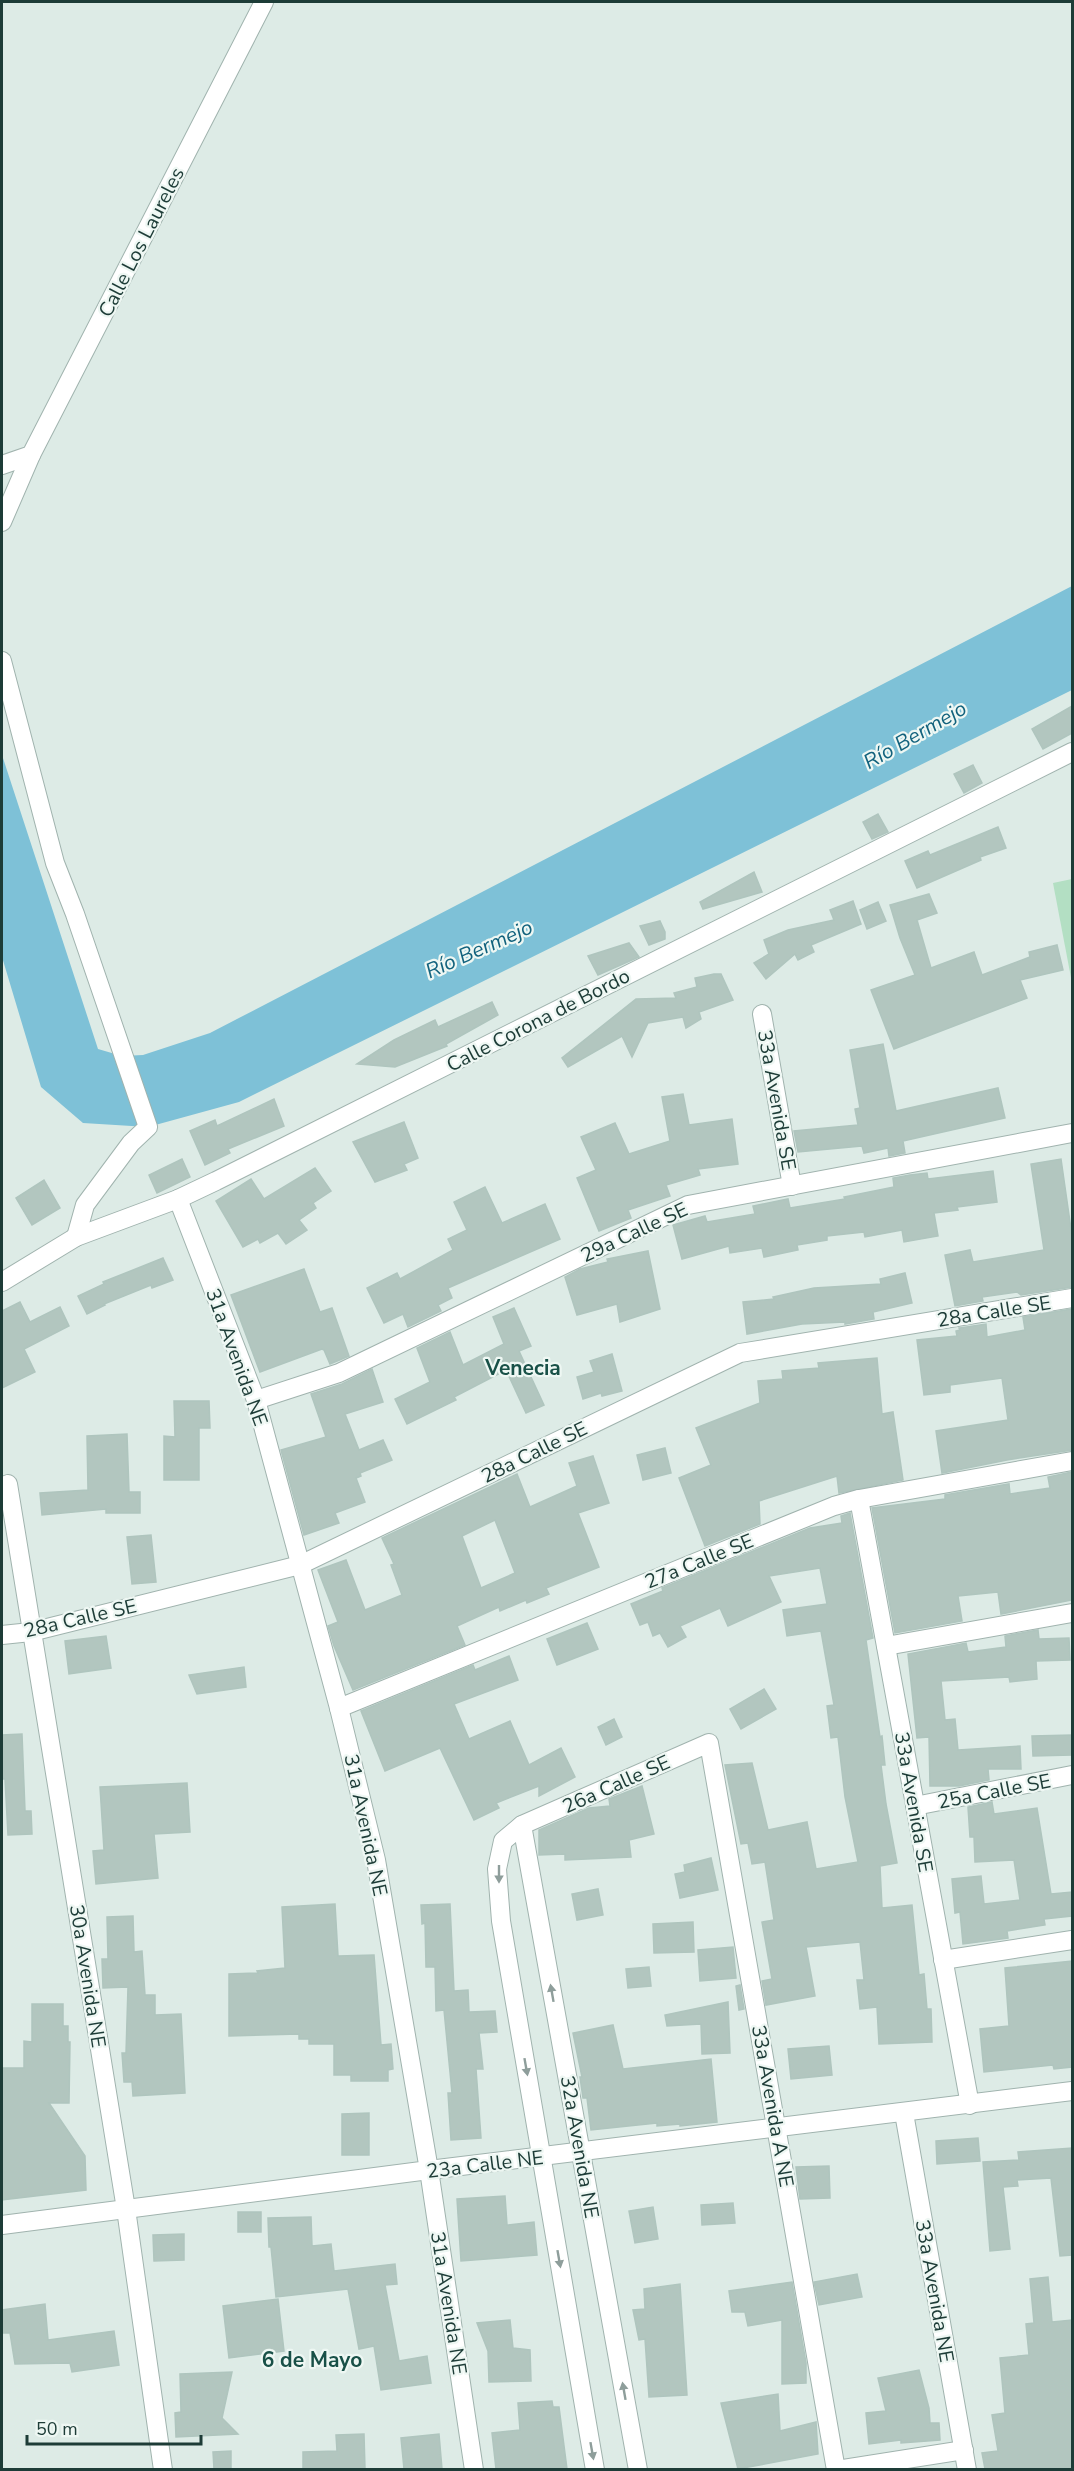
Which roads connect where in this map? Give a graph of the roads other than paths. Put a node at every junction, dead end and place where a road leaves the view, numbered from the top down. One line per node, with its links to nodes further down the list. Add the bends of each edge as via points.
1 (264, 2): 2 (street, Calle Los Laureles)
2 (31, 455): 3 (street); 4 (street, Calle Los Laureles)
3 (2, 465)
4 (2, 522)
5 (2, 661): 11 (street, via 55,863 147,1127 85,1205)
6 (1072, 752): 10 (street, Calle Corona de Bordo)
7 (762, 1014): 9 (street, 33a Avenida SE)
8 (1072, 1133): 9 (street, 29a Calle SE)
9 (792, 1186): 14 (street, 29a Calle SE, via 688,1205 339,1373)
10 (178, 1199): 11 (street, Calle Corona de Bordo); 14 (street, 31a Avenida NE)
11 (76, 1237): 12 (street, Calle Corona de Bordo)
12 (2, 1282)
13 (1072, 1298): 18 (street, 28a Calle SE, via 740,1353)
14 (256, 1400): 18 (street, 31a Avenida NE)
15 (1072, 1461): 17 (street, 27a Calle SE)
16 (8, 1484): 20 (street, 30a Avenida NE)
17 (859, 1499): 22 (street, 33a Avenida SE); 23 (street, 27a Calle SE)
18 (300, 1565): 20 (street, 28a Calle SE); 23 (street, 31a Avenida NE)
19 (1072, 1613): 22 (street)
20 (31, 1632): 21 (street, 28a Calle SE); 36 (street, 30a Avenida NE)
21 (2, 1635)
22 (886, 1646): 26 (street, 33a Avenida SE)
23 (339, 1708): 35 (street, 31a Avenida NE, via 376,1860)
24 (709, 1743): 27 (street, 26a Calle SE); 33 (street, 33a Avenida A NE)
25 (1072, 1775): 26 (street, 25a Calle SE)
26 (915, 1806): 29 (street, 33a Avenida SE)
27 (522, 1825): 34 (street, 32a Avenida NE, one-way to 27); 41 (street, one-way to 41, via 503,1841 497,1869 501,1921)
28 (1072, 1940): 29 (street)
29 (943, 1960): 31 (street, 33a Avenida SE)
30 (1072, 2091): 31 (street, 23a Calle NE)
31 (969, 2105): 32 (street, 23a Calle NE)
32 (904, 2113): 33 (street, 23a Calle NE); 38 (street, 33a Avenida NE)
33 (776, 2128): 34 (street, 23a Calle NE); 43 (street, 33a Avenida A NE)
34 (581, 2152): 35 (street, 23a Calle NE); 42 (street, 32a Avenida NE, one-way to 34)
35 (429, 2170): 36 (street, 23a Calle NE); 40 (street, 31a Avenida NE)
36 (126, 2209): 37 (street, 23a Calle NE); 39 (street, 30a Avenida NE)
37 (2, 2225)
38 (964, 2450): 43 (street); 44 (street, 33a Avenida NE)
39 (163, 2469)
40 (474, 2469)
41 (596, 2469)
42 (638, 2469)
43 (837, 2469)
44 (967, 2469)

